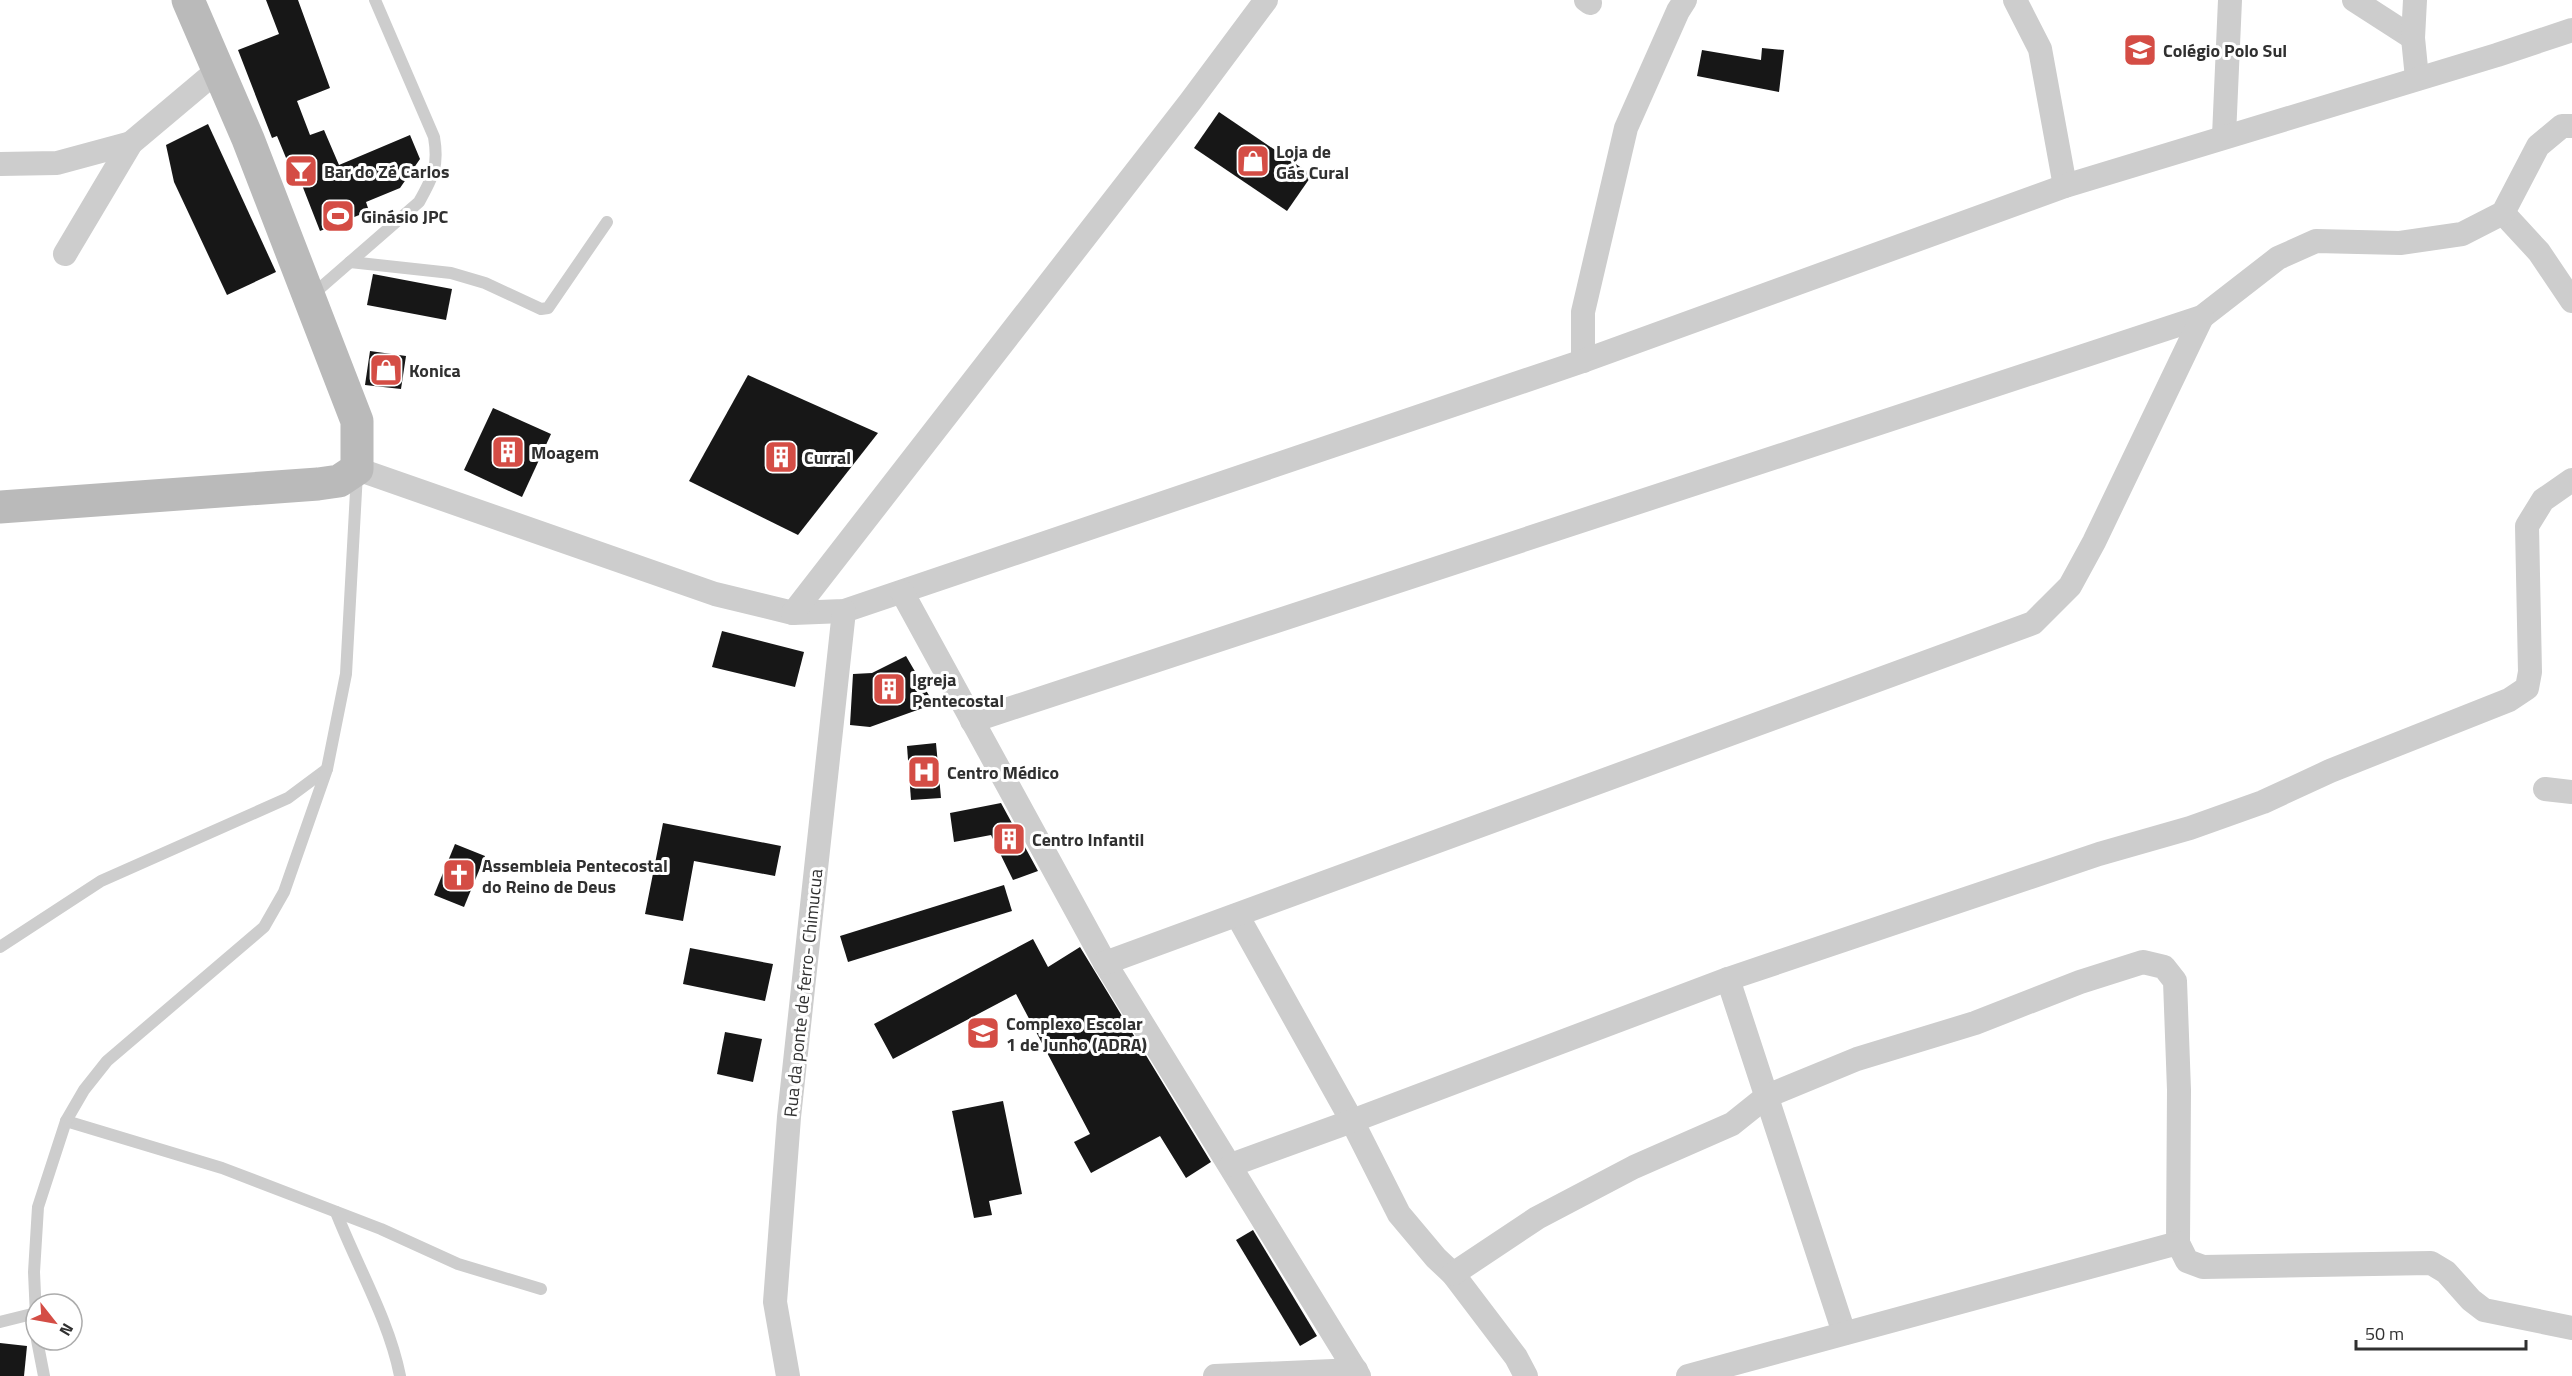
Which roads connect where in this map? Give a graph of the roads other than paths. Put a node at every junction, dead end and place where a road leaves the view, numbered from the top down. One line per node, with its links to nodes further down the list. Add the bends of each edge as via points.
1 (188, 0): 11 (main road)
2 (375, 0): 21 (lane, via 435,137 438,157 431,182 419,202)
3 (1266, 0): 31 (street)
4 (1685, 0): 25 (street, via 1626,128 1583,312)
5 (2015, 0): 17 (street, via 2040,50)
6 (2230, 0): 14 (street)
7 (2354, 0): 10 (street)
8 (2415, 0): 10 (street)
9 (2572, 30): 12 (street)
10 (2413, 38): 12 (street)
11 (219, 69): 15 (street); 22 (main road)
12 (2417, 78): 14 (street)
13 (2572, 126): 18 (street, via 2562,126 2538,146)
14 (2224, 136): 17 (street)
15 (131, 143): 16 (street, via 57,164); 20 (street)
16 (0, 164)
17 (2065, 186): 25 (street)
18 (2503, 213): 23 (street, via 2539,252); 24 (street, via 2462,234 2400,243 2316,241 2278,258)
19 (607, 222): 21 (lane, via 548,308 541,309 485,283 451,273)
20 (65, 254)
21 (351, 262): 22 (lane)
22 (310, 297): 26 (main road, via 357,421)
23 (2572, 301)
24 (2202, 317): 32 (street); 36 (street, via 2075,577 2033,623)
25 (1583, 361): 29 (street)
26 (357, 469): 28 (main road, via 339,481 318,484); 31 (street, via 715,594); 33 (lane, via 346,674)
27 (2572, 480): 39 (street, via 2543,500 2527,526 2530,672 2527,688 2509,700 2263,802)
28 (0, 507)
29 (902, 592): 30 (street); 32 (street)
30 (844, 610): 31 (street); 58 (street, Rua da ponte de ferro- Chimucua, via 789,1117 775,1302)
31 (793, 613)
32 (972, 722): 38 (street)
33 (327, 769): 37 (lane, via 288,798 101,882); 41 (lane, via 284,892 264,927 106,1061)
34 (2545, 789): 35 (street)
35 (2572, 792)
36 (1237, 915): 38 (street); 42 (street)
37 (0, 947)
38 (1105, 963): 43 (street)
39 (1728, 979): 40 (street); 42 (street)
40 (1767, 1096): 45 (street, via 1857,1059 1975,1023 2080,982 2143,962 2164,967 2175,981); 46 (street, via 1732,1124 1634,1167 1537,1218); 52 (street)
41 (66, 1121): 44 (lane, via 222,1168); 48 (lane, via 38,1207)
42 (1352, 1121): 43 (street); 46 (street, via 1399,1214)
43 (1231, 1165): 55 (street)
44 (336, 1212): 47 (lane, via 458,1264); 57 (lane, via 373,1296)
45 (2178, 1243): 51 (street, via 2187,1262 2203,1268 2430,1263 2446,1272 2484,1310); 52 (street)
46 (1453, 1274): 60 (street)
47 (541, 1289)
48 (35, 1292)
49 (24, 1317): 50 (lane)
50 (0, 1322)
51 (2572, 1328)
52 (1844, 1333): 54 (street)
53 (39, 1352): 56 (lane)
54 (1737, 1369): 61 (street)
55 (1358, 1373): 59 (street)
56 (44, 1376)
57 (400, 1376)
58 (788, 1376)
59 (1215, 1376)
60 (1526, 1376)
61 (1688, 1376)

